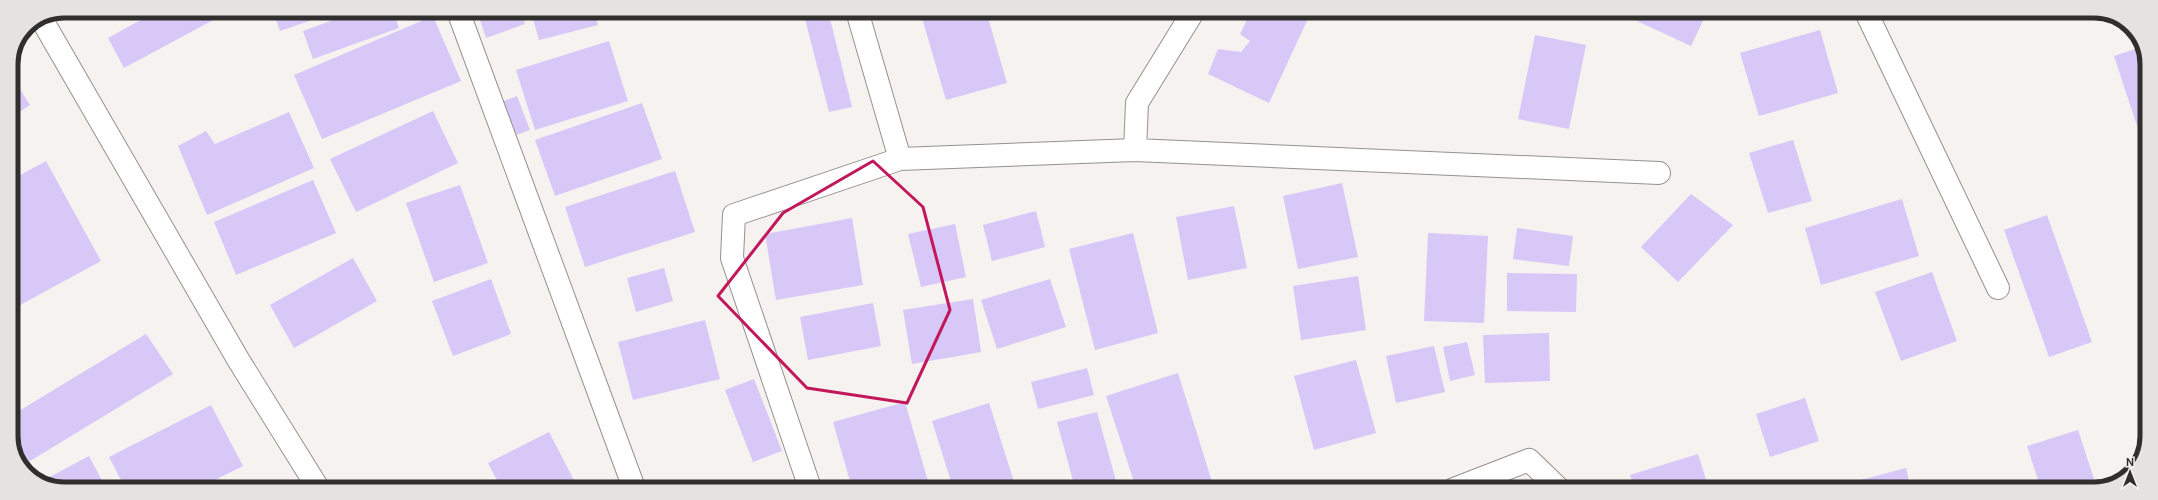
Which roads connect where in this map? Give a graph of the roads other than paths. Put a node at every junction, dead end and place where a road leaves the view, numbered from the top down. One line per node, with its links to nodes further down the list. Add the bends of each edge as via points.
1 (461, 18): 11 (street)
2 (859, 18): 7 (street)
3 (1189, 18): 6 (street, via 1136,103)
4 (1869, 18): 9 (street)
5 (44, 23): 10 (street, via 239,361)
6 (1135, 150): 7 (street); 8 (street)
7 (900, 159): 12 (street, via 734,214 732,258)
8 (1658, 173)
9 (1998, 288)
10 (314, 482)
11 (632, 482)
12 (808, 482)
13 (1472, 482): 14 (street, via 1529,460)
14 (1552, 482)

